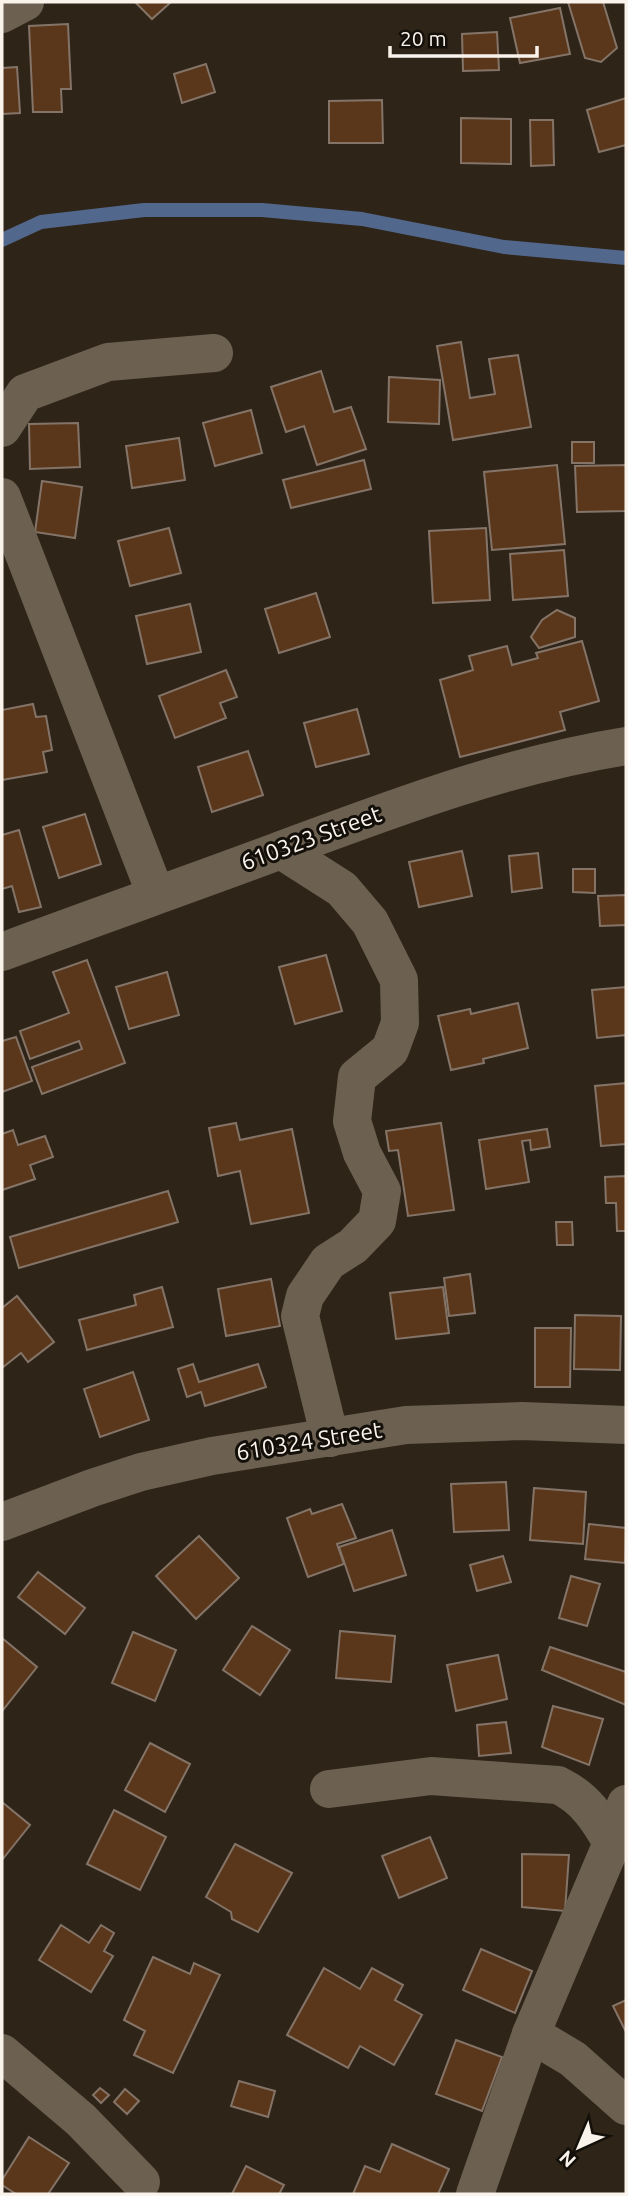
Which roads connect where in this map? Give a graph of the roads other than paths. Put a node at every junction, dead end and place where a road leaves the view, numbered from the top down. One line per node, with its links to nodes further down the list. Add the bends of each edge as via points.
1 (25, 2): 2 (street)
2 (2, 15)
3 (214, 353): 4 (street, via 108,362 24,393)
4 (2, 428)
5 (2, 497): 8 (street)
6 (626, 746): 7 (street, 610323 Street, via 527,766 362,818)
7 (281, 850): 8 (street, 610323 Street); 11 (street, via 342,889 370,922 399,980 400,1023 390,1050 358,1077 352,1121 382,1191 377,1221 353,1246 328,1262 305,1296 300,1316)
8 (156, 895): 9 (street, 610323 Street)
9 (2, 951)
10 (626, 1425): 11 (street, 610324 Street, via 522,1421 406,1425)
11 (330, 1437): 12 (street, 610324 Street, via 141,1472)
12 (2, 1522)
13 (329, 1789): 15 (street, via 431,1776 558,1785 576,1793)
14 (626, 1804): 15 (street)
15 (612, 1843): 16 (street)
16 (531, 2034): 18 (street, via 573,2059); 20 (street)
17 (2, 2053): 19 (street, via 81,2120)
18 (626, 2106)
19 (141, 2182)
20 (475, 2194)

